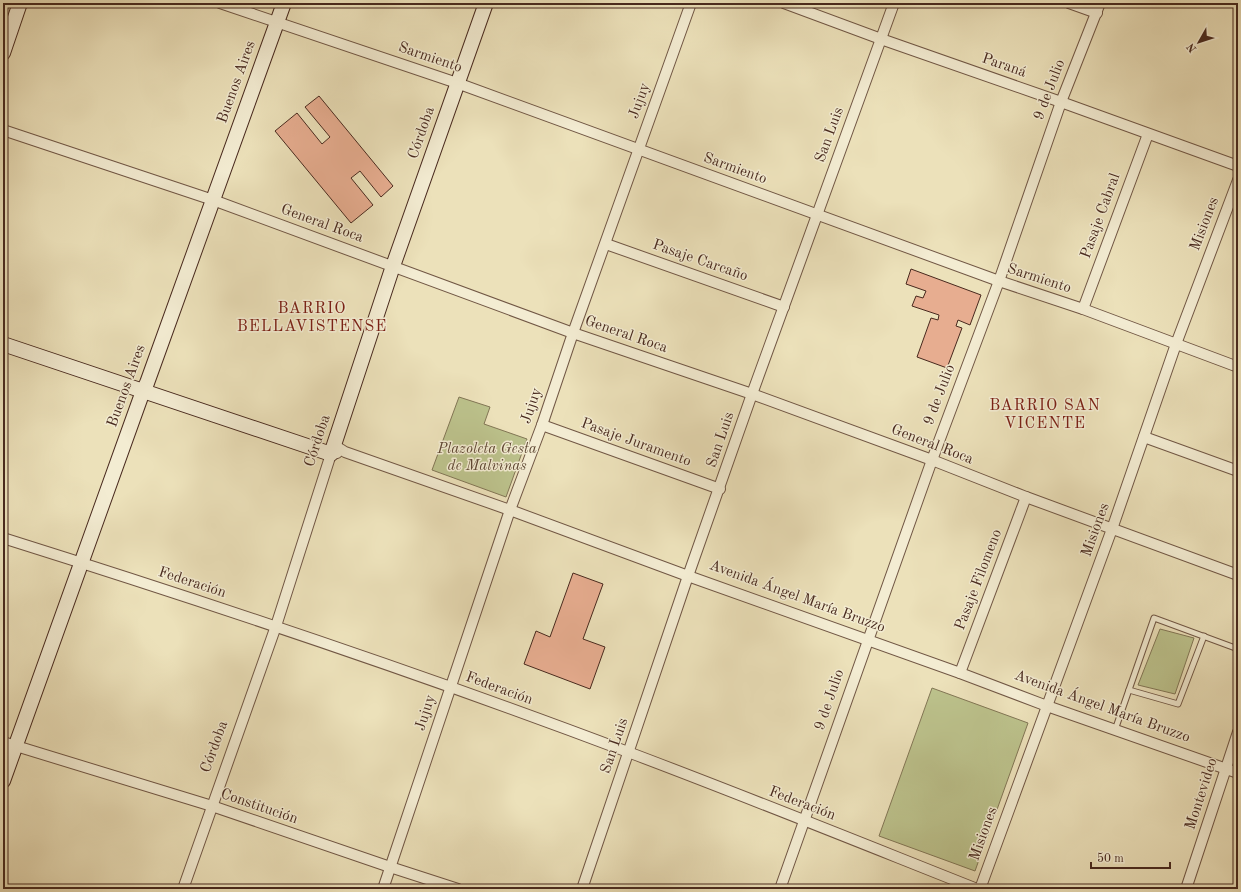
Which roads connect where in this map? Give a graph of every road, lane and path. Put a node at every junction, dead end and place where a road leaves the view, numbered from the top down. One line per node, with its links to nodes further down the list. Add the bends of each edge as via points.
1 (20, 3): 13 (street)
2 (220, 3): 11 (street, Sarmiento)
3 (284, 3): 11 (street, Buenos Aires)
4 (486, 3): 14 (street, Córdoba)
5 (691, 3): 18 (street, Jujuy)
6 (784, 3): 12 (street, Paraná)
7 (894, 3): 12 (street, San Luis)
8 (1069, 3): 10 (street)
9 (1100, 3): 10 (street, 9 de Julio)
10 (1097, 13): 15 (street, 9 de Julio)
11 (276, 22): 14 (street, Sarmiento); 21 (street, Buenos Aires)
12 (881, 39): 15 (street, Paraná); 22 (street, San Luis)
13 (3, 54)
14 (457, 83): 18 (street, Sarmiento); 24 (street, Córdoba)
15 (1061, 102): 17 (street, Paraná); 25 (street, 9 de Julio)
16 (3, 130): 21 (street, General Roca)
17 (1148, 134): 19 (street, Paraná); 27 (street, Pasaje Cabral)
18 (639, 150): 22 (street, Sarmiento); 23 (street, Jujuy)
19 (1238, 166)
20 (1238, 180): 31 (street, Misiones)
21 (213, 200): 24 (street, General Roca); 33 (street, Buenos Aires)
22 (817, 214): 25 (street, Sarmiento); 26 (street, San Luis)
23 (606, 244): 26 (street, Pasaje Carcaño); 28 (street, Jujuy)
24 (394, 266): 28 (street, General Roca); 37 (street, Córdoba)
25 (999, 282): 27 (street, Sarmiento); 38 (street, 9 de Julio)
26 (784, 307): 34 (street, San Luis)
27 (1083, 309): 31 (street, Sarmiento)
28 (573, 333): 34 (street, General Roca); 35 (street, Jujuy)
29 (3, 335): 33 (street, Avenida Ángel María Bruzzo)
30 (3, 344): 33 (street, Avenida Ángel María Bruzzo)
31 (1176, 344): 32 (street, Sarmiento); 36 (street, Misiones)
32 (1238, 367)
33 (145, 387): 37 (street, Avenida Ángel María Bruzzo); 45 (street, Buenos Aires)
34 (752, 394): 38 (street, General Roca); 40 (street, San Luis)
35 (542, 425): 40 (street, Pasaje Juramento); 42 (street, Jujuy)
36 (1144, 437): 39 (street); 43 (street, Misiones)
37 (337, 450): 42 (street, Avenida Ángel María Bruzzo); 48 (street, Córdoba)
38 (932, 460): 41 (street, General Roca); 50 (street, 9 de Julio)
39 (1238, 471)
40 (720, 489): 47 (street, San Luis)
41 (1026, 497): 43 (street, General Roca); 52 (street, Pasaje Filomeno)
42 (510, 510): 47 (street, Avenida Ángel María Bruzzo); 53 (street, Jujuy)
43 (1112, 529): 46 (street, General Roca); 55 (street, Misiones)
44 (3, 538): 45 (street, Federación)
45 (81, 563): 48 (street, Federación); 58 (street, Buenos Aires)
46 (1238, 575)
47 (688, 576): 50 (street, Avenida Ángel María Bruzzo); 59 (street, San Luis)
48 (276, 626): 53 (street, Federación); 63 (street, Córdoba)
49 (1204, 636): 51 (lane); 54 (lane, via 1178,704); 54 (lane, via 1154,618)
50 (867, 640): 52 (street, Avenida Ángel María Bruzzo); 64 (street, 9 de Julio)
51 (1238, 648)
52 (960, 673): 55 (street, Avenida Ángel María Bruzzo)
53 (450, 687): 59 (street, Federación); 65 (street, Jujuy)
54 (1129, 690): 56 (lane)
55 (1047, 706): 56 (street, Avenida Ángel María Bruzzo); 72 (street, Misiones)
56 (1115, 730): 60 (street, Avenida Ángel María Bruzzo)
57 (1238, 732): 60 (street, Montevideo)
58 (9, 744): 62 (street, Buenos Aires); 63 (street, Constitución)
59 (629, 752): 64 (street, Federación); 69 (street, San Luis)
60 (1226, 768): 61 (street, Avenida Ángel María Bruzzo); 73 (street, Montevideo)
61 (1238, 773)
62 (3, 781)
63 (212, 806): 65 (street, Constitución); 66 (street, Córdoba)
64 (804, 821): 70 (street, 9 de Julio); 71 (street, Federación)
65 (390, 867): 67 (street, Jujuy); 68 (street, Constitución)
66 (183, 889)
67 (383, 889)
68 (458, 889)
69 (582, 889)
70 (780, 889)
71 (977, 889)
72 (980, 889)
73 (1186, 889)

